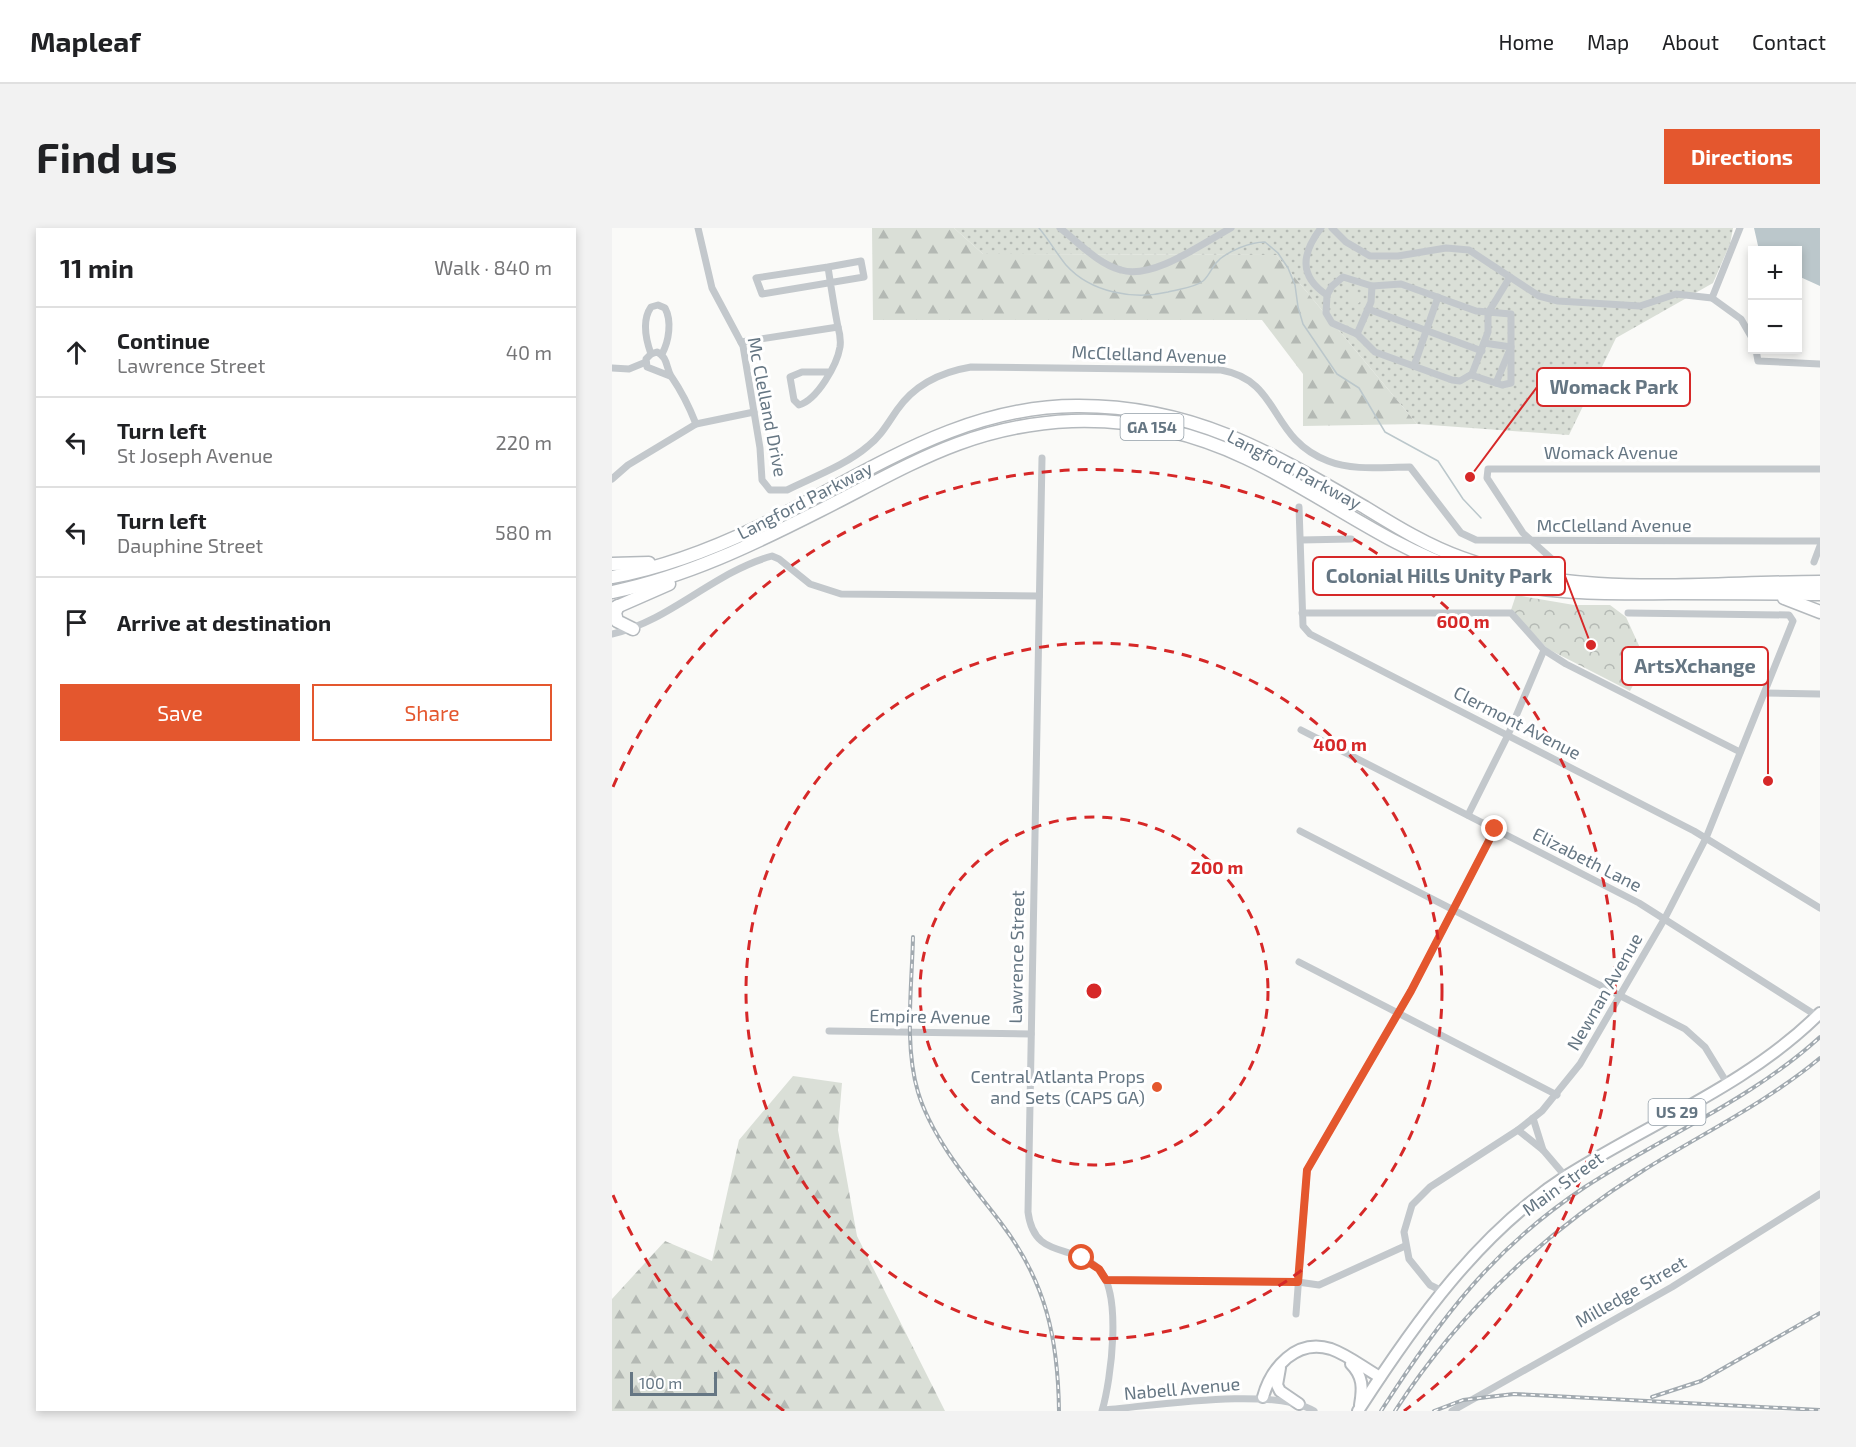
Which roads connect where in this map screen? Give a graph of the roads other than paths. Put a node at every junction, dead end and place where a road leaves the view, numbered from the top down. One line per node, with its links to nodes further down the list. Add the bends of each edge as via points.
1 (698, 228): 20 (street, Mc Clelland Drive, via 712,288)
2 (1060, 228): 3 (street, via 1106,263 1131,272 1149,270)
3 (1231, 228)
4 (1321, 228): 11 (street, via 1306,250 1305,262 1314,285)
5 (1332, 228): 8 (street, via 1370,256 1461,247)
6 (1740, 228): 13 (street)
7 (828, 267): 9 (street); 9 (street, via 861,261 864,277); 9 (street, via 756,278 762,294)
8 (1510, 276): 13 (street, via 1539,296 1573,302 1640,306 1676,294); 15 (street)
9 (831, 283): 16 (street)
10 (1372, 286): 11 (street, via 1343,278); 12 (street, via 1401,284); 14 (street)
11 (1327, 295): 19 (street, via 1329,318)
12 (1438, 297): 15 (street); 17 (street)
13 (1713, 298): 18 (street, via 1741,319)
14 (1368, 309): 17 (street); 19 (street)
15 (1488, 313): 21 (street, via 1511,314); 22 (street)
16 (838, 327): 20 (street); 30 (street, via 840,348)
17 (1426, 331): 22 (street); 28 (street)
18 (1748, 331)
19 (1357, 334): 28 (street, via 1376,352)
20 (741, 342): 35 (street, Mc Clelland Drive)
21 (1511, 346): 22 (street); 34 (street); 34 (street, via 1511,383)
22 (1483, 347): 32 (street)
23 (651, 354): 24 (street); 24 (street, via 646,340 647,314 658,305 668,314 668,340); 26 (street)
24 (662, 354): 33 (street)
25 (1757, 354): 27 (street, via 1758,361)
26 (646, 362): 29 (street, via 638,367); 33 (street, via 647,367)
27 (1820, 364)
28 (1414, 366): 32 (street, via 1457,381)
29 (616, 368): 31 (street)
30 (829, 372): 30 (street, via 812,397 799,405 794,400 790,377 802,372)
31 (612, 374)
32 (1471, 375): 34 (street)
33 (670, 376): 36 (street, via 683,391)
34 (1496, 383)
35 (754, 412): 36 (street); 40 (street, Mc Clelland Drive, via 765,486 782,492)
36 (696, 424): 39 (street)
37 (1042, 458): 57 (street, Lawrence Street)
38 (1820, 470): 44 (street, Womack Avenue, via 1488,469 1487,478)
39 (612, 479)
40 (804, 481): 44 (street, McClelland Avenue, via 868,447 909,396 930,380 954,370 1221,370 1238,373 1260,387 1286,431 1313,455 1347,466 1410,467 1467,537)
41 (1299, 507): 43 (street, Clermont Avenue)
42 (1351, 539): 43 (street)
43 (1301, 540): 60 (street, Clermont Avenue)
44 (1530, 540): 45 (street, McClelland Avenue); 47 (street)
45 (1820, 544): 49 (street)
46 (735, 552): 54 (highway, Langford Parkway / GA 154, via 927,454 973,436 1043,423 1116,422 1209,442 1258,464 1418,554 1483,578 1583,593); 55 (highway, Langford Parkway / GA 154, via 684,572); 58 (highway, via 699,573)
47 (1553, 560)
48 (674, 561): 50 (highway); 52 (highway, Langford Parkway / GA 154); 54 (highway, Langford Parkway / GA 154, via 757,528 940,433 1015,411 1080,406 1152,412 1221,431 1281,460 1429,544 1499,570 1577,582)
49 (1814, 562)
50 (612, 564)
51 (1820, 576): 54 (highway)
52 (612, 577)
53 (1820, 582): 54 (highway, Langford Parkway)
54 (1764, 588): 56 (highway, Langford Parkway); 59 (highway, GA 154)
55 (612, 592)
56 (1820, 594)
57 (1039, 596): 62 (street, via 841,594 810,584 772,556); 82 (street, Lawrence Street)
58 (615, 607): 62 (highway, via 617,621)
59 (1820, 612)
60 (1302, 613): 64 (street, via 1511,613); 68 (street, Clermont Avenue, via 1303,626 1310,634)
61 (1628, 613): 65 (street, Newnan Avenue, via 1789,615 1793,621)
62 (633, 629): 63 (street)
63 (612, 634)
64 (1544, 650): 68 (street); 69 (street)
65 (1765, 693): 66 (street); 69 (street, Newnan Avenue)
66 (1820, 694)
67 (1301, 730): 70 (street, Elizabeth Lane)
68 (1508, 735): 70 (street); 73 (street, Clermont Avenue)
69 (1740, 752): 73 (street, Newnan Avenue)
70 (1468, 815): 71 (street, Elizabeth Lane)
71 (1495, 829): 75 (street); 76 (street, Elizabeth Lane)
72 (1300, 831): 75 (street)
73 (1706, 837): 74 (street, Clermont Avenue); 76 (street, Newnan Avenue)
74 (1820, 908)
75 (1453, 909): 78 (street); 79 (street)
76 (1665, 918): 78 (street, Newnan Avenue); 80 (street, Elizabeth Lane)
77 (1299, 962): 79 (street)
78 (1621, 996): 83 (street, via 1694,1035); 84 (street, Newnan Avenue)
79 (1399, 1012): 84 (street); 92 (street, via 1307,1170)
80 (1819, 1015): 83 (main road, Main Street / US 29, via 1772,1054)
81 (829, 1031): 82 (street, Empire Avenue)
82 (1031, 1034): 91 (street, Lawrence Street, via 1029,1223 1044,1244 1089,1261)
83 (1727, 1083): 88 (main road, Main Street / US 29)
84 (1557, 1095): 85 (street, Newnan Avenue)
85 (1533, 1118): 86 (street, Newnan Avenue); 87 (street)
86 (1518, 1130): 87 (street); 90 (street, Newnan Avenue, via 1421,1194 1407,1218)
87 (1543, 1150): 88 (street)
88 (1566, 1177): 93 (main road, Main Street / US 29, via 1499,1231)
89 (1820, 1194): 99 (street, Milledge Street, via 1672,1287)
90 (1405, 1246): 92 (street, via 1319,1285); 93 (street, via 1415,1269)
91 (1106, 1280): 92 (street); 103 (street, via 1111,1297 1111,1366)
92 (1298, 1282): 94 (street)
93 (1442, 1292): 97 (main road, Main Street / US 29)
94 (1296, 1314)
95 (1345, 1357): 96 (main road, via 1314,1347); 97 (main road); 102 (main road, via 1361,1377)
96 (1284, 1360): 98 (main road, via 1269,1378); 100 (main road, via 1277,1385)
97 (1380, 1377): 102 (main road, Main Street / US 29)
98 (1263, 1397): 100 (street, Nabell Avenue); 103 (street, Nabell Avenue)
99 (1470, 1401): 104 (street, Milledge Street); 105 (street)
100 (1299, 1404): 101 (street, Nabell Avenue)
101 (1312, 1410)
102 (1358, 1410)
103 (1102, 1411)
104 (1452, 1411)
105 (1468, 1411)

